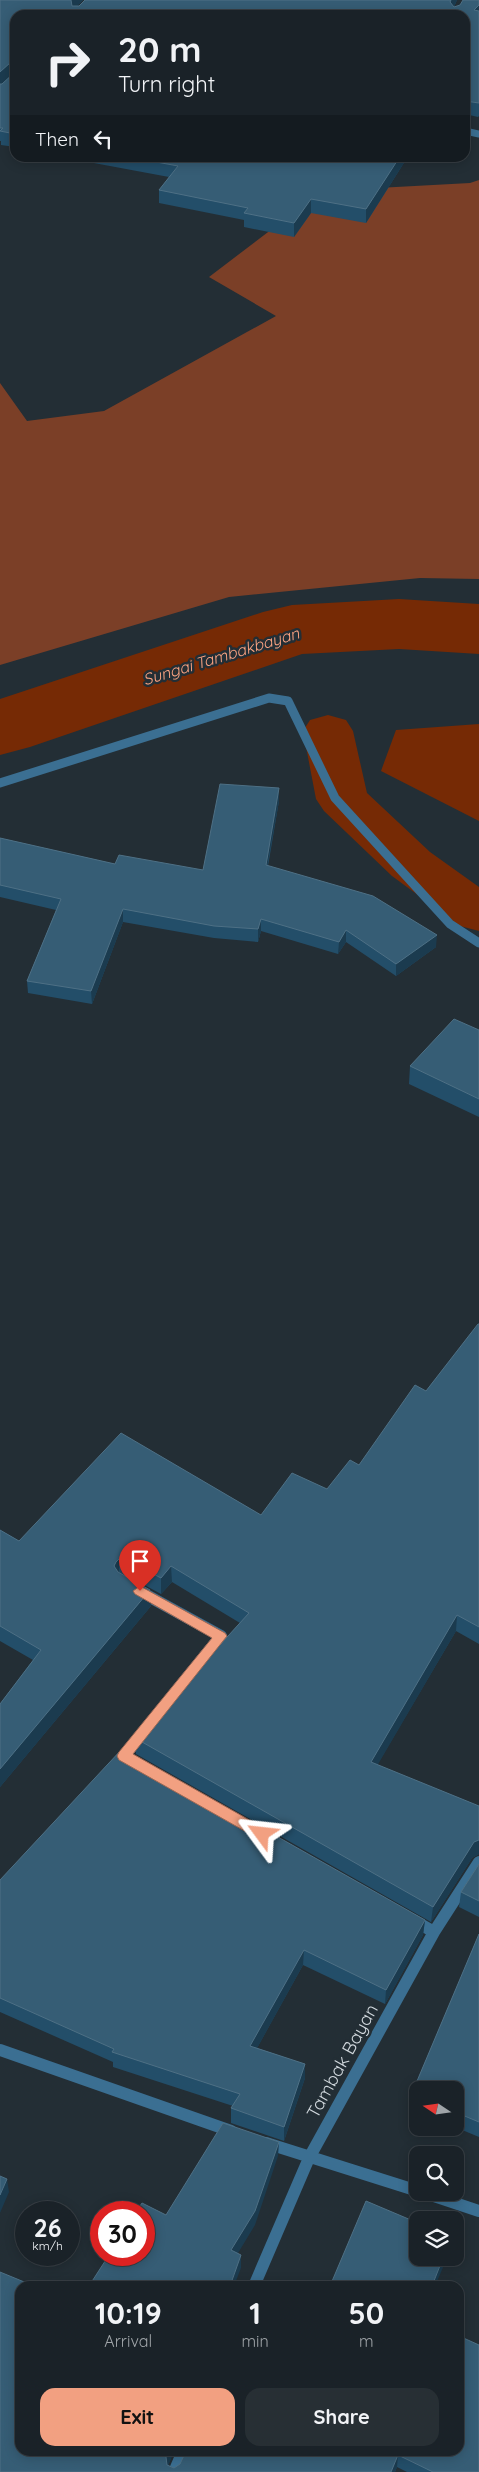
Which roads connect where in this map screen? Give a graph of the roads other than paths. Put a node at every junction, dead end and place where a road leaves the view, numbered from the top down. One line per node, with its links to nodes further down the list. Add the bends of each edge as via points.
1 (0, 783): 2 (street, via 269,698 288,701 335,798 450,924)
2 (479, 943)
3 (131, 1586): 4 (street, via 221,1636 124,1756)
4 (141, 1766)
5 (478, 1869): 7 (street, Tambak Bayan)
6 (400, 1913): 7 (street)
7 (434, 1932): 9 (street, Tambak Bayan)
8 (0, 2050): 9 (street)
9 (309, 2158): 10 (street); 13 (street, Tambak Bayan)
10 (409, 2188)
11 (449, 2201): 12 (street)
12 (479, 2211)
13 (256, 2281)
14 (181, 2456): 15 (street)
15 (174, 2472)

